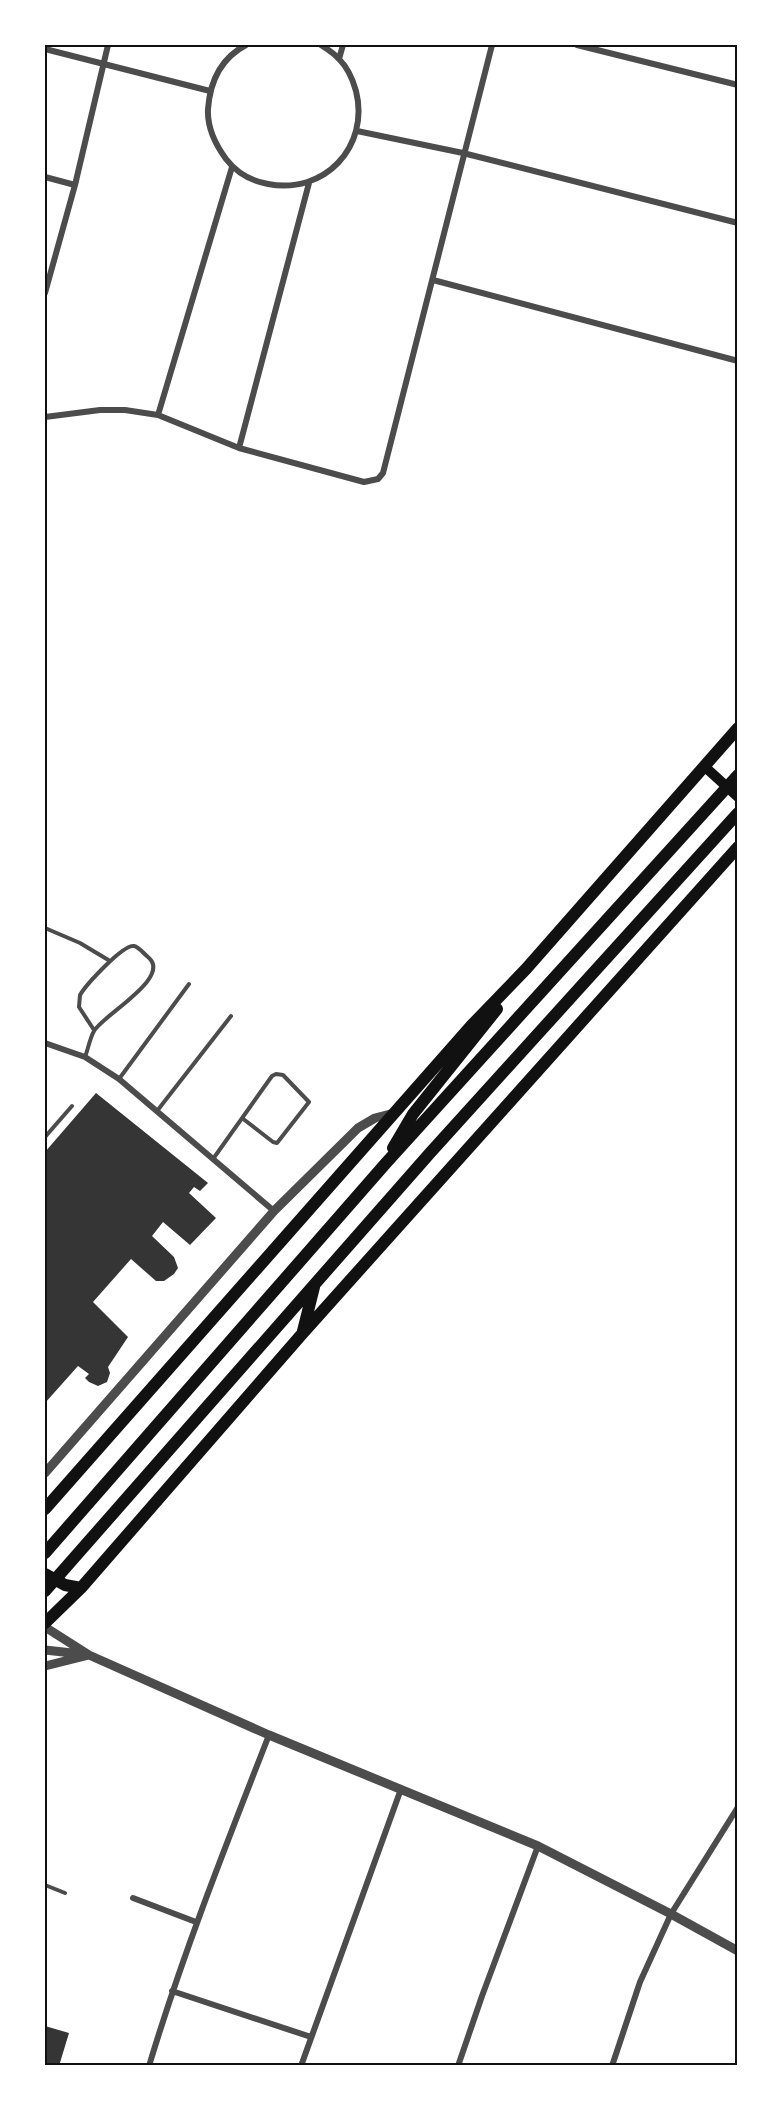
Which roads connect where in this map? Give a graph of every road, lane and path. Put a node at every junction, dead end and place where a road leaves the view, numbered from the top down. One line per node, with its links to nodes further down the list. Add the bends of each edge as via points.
1 (108, 45): 9 (street)
2 (246, 45): 11 (street, via 219,68)
3 (321, 45): 8 (street)
4 (343, 45): 8 (street)
5 (492, 45): 13 (street)
6 (578, 45): 10 (street)
7 (45, 49): 9 (street)
8 (339, 59): 12 (street, via 353,81 359,105)
9 (103, 63): 11 (street); 17 (street)
10 (738, 85)
11 (210, 92): 14 (street, via 208,119 215,145)
12 (357, 131): 13 (street); 16 (street, via 347,153 330,171)
13 (463, 153): 18 (street); 19 (street)
14 (232, 167): 16 (street, via 255,182 282,187); 22 (street)
15 (45, 177): 17 (street)
16 (309, 183): 24 (street)
17 (75, 185): 20 (street)
18 (738, 223)
19 (433, 279): 21 (street); 24 (street, via 378,479 364,482)
20 (45, 293)
21 (738, 361)
22 (158, 416): 23 (street, via 108,410); 24 (street)
23 (45, 417)
24 (239, 448)
25 (738, 728): 26 (highway)
26 (704, 766): 28 (main road); 33 (highway)
27 (738, 775): 46 (highway)
28 (738, 797)
29 (738, 813): 48 (highway)
30 (738, 848): 49 (highway)
31 (45, 928): 32 (lane)
32 (110, 961): 36 (lane, via 80,994 79,1007); 36 (lane, via 131,945 153,960 155,969 139,991)
33 (526, 969): 42 (highway); 46 (highway, via 413,1114)
34 (189, 984): 39 (lane)
35 (231, 1016): 41 (lane)
36 (94, 1030): 38 (lane)
37 (45, 1043): 38 (street)
38 (85, 1057): 39 (street)
39 (119, 1079): 41 (street)
40 (72, 1106): 44 (lane)
41 (157, 1112): 45 (street)
42 (396, 1112): 47 (street, via 358,1128); 51 (highway)
43 (242, 1118): 43 (lane, via 276,1074 283,1075 309,1102 277,1143); 45 (lane)
44 (45, 1137)
45 (213, 1159): 47 (street)
46 (386, 1163): 52 (highway)
47 (274, 1211): 50 (street)
48 (315, 1283): 49 (highway); 55 (highway)
49 (302, 1334): 54 (highway)
50 (45, 1473)
51 (45, 1509)
52 (45, 1553)
53 (45, 1574): 54 (highway, via 65,1585)
54 (81, 1588): 56 (highway)
55 (45, 1590)
56 (45, 1625): 58 (street)
57 (45, 1650): 58 (street)
58 (89, 1655): 59 (street); 60 (street)
59 (45, 1666)
60 (269, 1735): 61 (street); 68 (street)
61 (401, 1789): 63 (street); 71 (street)
62 (738, 1807): 67 (street)
63 (538, 1846): 67 (street); 74 (street)
64 (45, 1885): 65 (lane)
65 (65, 1893)
66 (133, 1898): 68 (street)
67 (671, 1914): 69 (street); 75 (street, via 640,1982)
68 (196, 1922): 70 (street)
69 (738, 1951)
70 (172, 1991): 71 (street); 72 (street)
71 (311, 2037): 73 (street)
72 (149, 2066)
73 (301, 2066)
74 (458, 2066)
75 (612, 2066)

